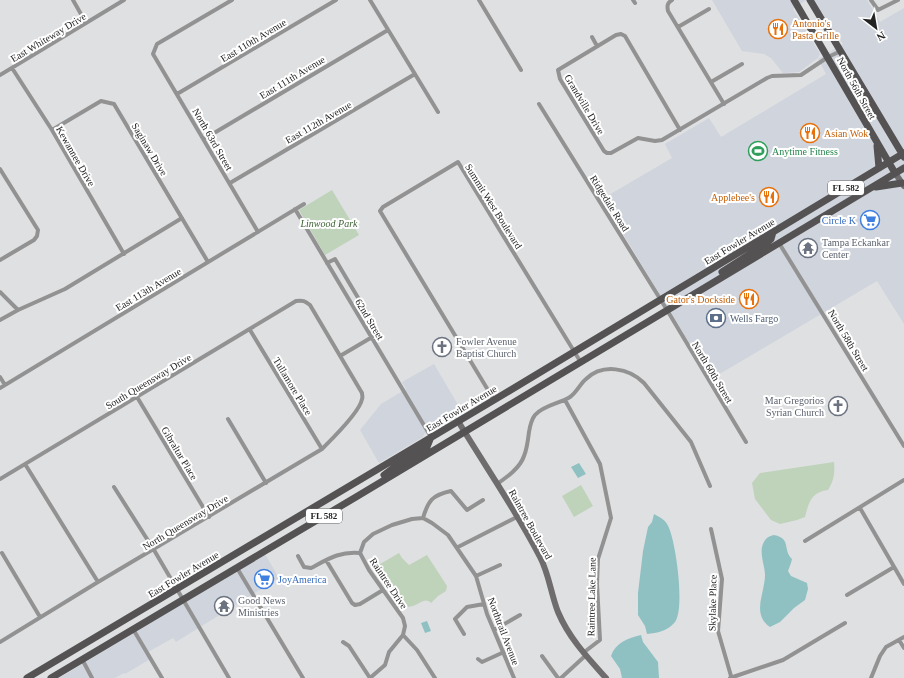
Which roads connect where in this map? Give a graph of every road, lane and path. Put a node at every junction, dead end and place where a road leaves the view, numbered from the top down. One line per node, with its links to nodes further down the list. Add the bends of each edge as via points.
1 (73, 0): 13 (street)
2 (124, 0): 13 (street, East Whiteway Drive)
3 (232, 0): 26 (street, North 63rd Street, via 157,44 153,54)
4 (336, 0): 26 (street, East 110th Avenue)
5 (370, 0): 15 (street)
6 (479, 0): 22 (street)
7 (672, 0): 14 (street, via 667,6)
8 (794, 0): 19 (main road, North 56th Street)
9 (810, 0): 18 (main road, North 56th Street)
10 (871, 0): 11 (street, via 878,10)
11 (898, 0)
12 (709, 9): 14 (street)
13 (86, 22): 21 (street, East Whiteway Drive)
14 (678, 27): 25 (street)
15 (388, 30): 23 (street); 32 (street, East 111th Avenue)
16 (592, 37): 17 (street)
17 (597, 46): 31 (street, Grandville Drive, via 616,34 625,36); 31 (street, Grandville Drive, via 561,67 558,74 604,151 611,153 638,138 662,140)
18 (841, 51): 19 (street, Grandville Drive); 33 (main road, North 56th Street)
19 (828, 57): 28 (street, Grandville Drive, via 801,75 767,78); 34 (main road, North 56th Street)
20 (742, 64): 25 (street)
21 (12, 68): 24 (street, East Whiteway Drive); 30 (street, Kewannee Drive)
22 (521, 70)
23 (415, 74): 29 (street); 42 (street, East 112th Avenue)
24 (0, 75)
25 (711, 82): 28 (street)
26 (178, 94): 32 (street, North 63rd Street)
27 (539, 104): 57 (street, Ridgedale Road)
28 (724, 104): 31 (street, Grandville Drive)
29 (438, 112)
30 (52, 130): 47 (street, Saginaw Drive, via 101,101 114,104); 51 (street, Kewannee Drive)
31 (680, 130)
32 (204, 139): 42 (street, North 63rd Street)
33 (894, 140): 35 (main road); 36 (main road, North 56th Street)
34 (876, 142): 37 (main road, North 56th Street); 38 (main road)
35 (904, 142)
36 (903, 155): 37 (main road, East Fowler Avenue / FL 582)
37 (889, 162): 38 (main road, East Fowler Avenue / FL 582); 41 (main road, North 56th Street)
38 (879, 168): 49 (main road, East Fowler Avenue / FL 582)
39 (904, 168): 41 (main road, FL 582)
40 (0, 169): 52 (street, via 38,230 34,240)
41 (895, 173): 43 (street, North 56th Street); 44 (main road, FL 582)
42 (230, 183): 48 (street, North 63rd Street)
43 (903, 185): 44 (main road, via 885,185)
44 (869, 190): 50 (main road, FL 582)
45 (304, 204): 46 (street, East 113th Avenue)
46 (295, 209): 48 (street, East 113th Avenue); 54 (street, 62nd Street)
47 (182, 218): 51 (street); 53 (street, Saginaw Drive)
48 (258, 232): 53 (street, East 113th Avenue)
49 (773, 232): 55 (main road, via 771,239 721,272); 57 (main road, East Fowler Avenue / FL 582)
50 (779, 243): 55 (main road, FL 582); 77 (street, North 58th Street)
51 (124, 254): 58 (street, via 65,289)
52 (0, 260)
53 (208, 262): 67 (street, East 113th Avenue)
54 (327, 263): 62 (street, 62nd Street); 62 (street, via 335,259 379,333)
55 (720, 277): 59 (main road, FL 582)
56 (0, 292): 58 (street)
57 (661, 300): 59 (street, Ridgedale Road); 63 (main road, East Fowler Avenue / FL 582)
58 (18, 310): 60 (street)
59 (667, 310): 65 (main road, FL 582); 76 (street, North 60th Street)
60 (0, 320)
61 (250, 330): 64 (street, South Queensway Drive, via 296,302 306,301); 69 (street, South Queensway Drive); 78 (street, Tullamore Place)
62 (372, 337): 64 (street); 75 (street, 62nd Street)
63 (575, 351): 65 (street, Summit West Boulevard); 70 (main road, East Fowler Avenue / FL 582); 70 (street, Summit West Boulevard, via 458,162 389,203 380,212)
64 (340, 356): 78 (street, North Queensway Drive, via 363,398 343,427)
65 (580, 361): 74 (main road, FL 582)
66 (0, 377): 67 (street)
67 (5, 385): 68 (street, East 113th Avenue)
68 (0, 388)
69 (137, 397): 79 (street, South Queensway Drive); 89 (street, Gibraltar Place)
70 (494, 400): 73 (main road, East Fowler Avenue / FL 582)
71 (565, 400): 83 (street, via 536,414 532,420 524,456 517,467); 84 (street, via 585,379 600,371 616,369 632,374 644,383 688,438); 124 (street, Raintree Lake Lane, via 600,464 610,518 598,559 600,640)
72 (228, 419): 82 (street)
73 (458, 421): 74 (street, Raintree Boulevard); 75 (main road, East Fowler Avenue / FL 582)
74 (464, 431): 83 (street, Raintree Boulevard); 86 (main road, FL 582)
75 (431, 437): 86 (main road, via 427,447 396,466); 106 (main road, East Fowler Avenue / FL 582)
76 (746, 442)
77 (904, 446)
78 (322, 449): 82 (street, North Queensway Drive)
79 (25, 464): 80 (street, South Queensway Drive); 104 (street)
80 (0, 479)
81 (904, 480): 88 (street)
82 (266, 483): 89 (street, North Queensway Drive)
83 (497, 484): 90 (street, Raintree Boulevard)
84 (710, 486)
85 (114, 487): 95 (street)
86 (356, 497): 101 (main road, FL 582)
87 (483, 500): 91 (street, via 467,510 450,491 442,493 431,499)
88 (860, 508): 93 (street); 102 (street)
89 (209, 517): 95 (street, North Queensway Drive)
90 (518, 517): 94 (street); 124 (street, Raintree Boulevard, via 541,559 561,620)
91 (423, 518): 94 (street, via 448,535); 97 (street, Raintree Drive, via 392,525 373,534 364,542)
92 (711, 529): 128 (street, Skylake Place, via 722,579 718,631)
93 (805, 542)
94 (458, 547): 103 (street, Northtrail Avenue)
95 (154, 550): 104 (street, North Queensway Drive); 106 (street)
96 (2, 553): 112 (street)
97 (360, 553): 99 (street, via 350,552); 107 (street, Raintree Drive)
98 (298, 556): 99 (street, via 304,567 308,568)
99 (326, 560): 107 (street, via 355,605)
100 (500, 565): 103 (street)
101 (236, 567): 109 (main road, FL 582); 134 (street)
102 (894, 567): 105 (street); 108 (street)
103 (476, 576): 110 (street, Northtrail Avenue)
104 (98, 582): 112 (street, North Queensway Drive)
105 (904, 584)
106 (177, 589): 109 (street); 129 (main road, East Fowler Avenue / FL 582)
107 (383, 590): 117 (street, Raintree Drive, via 403,618)
108 (847, 595)
109 (183, 599): 114 (main road, FL 582); 133 (street)
110 (484, 604): 115 (street, Northtrail Avenue); 116 (street, via 467,607 455,619)
111 (520, 615): 115 (street)
112 (40, 617): 120 (street, North Queensway Drive)
113 (845, 623): 128 (street, via 783,660)
114 (133, 629): 126 (main road, FL 582); 132 (street)
115 (494, 630): 123 (street, Northtrail Avenue)
116 (464, 634)
117 (403, 635): 135 (street, via 389,652 385,665); 136 (street, via 417,650)
118 (904, 637): 119 (street)
119 (899, 640): 122 (street); 140 (street, via 886,647)
120 (0, 642)
121 (343, 642): 135 (street, via 349,646)
122 (904, 648)
123 (504, 652): 127 (street, via 482,662); 137 (street, Northtrail Avenue)
124 (584, 655): 138 (street); 139 (street, Raintree Boulevard)
125 (542, 656): 138 (street)
126 (82, 659): 130 (main road, FL 582); 131 (street)
127 (478, 659)
128 (730, 677)
129 (27, 678)
130 (51, 678)
131 (92, 678)
132 (162, 678)
133 (230, 678)
134 (303, 678)
135 (370, 678)
136 (435, 678)
137 (514, 678)
138 (560, 678)
139 (606, 678)
140 (871, 678)

